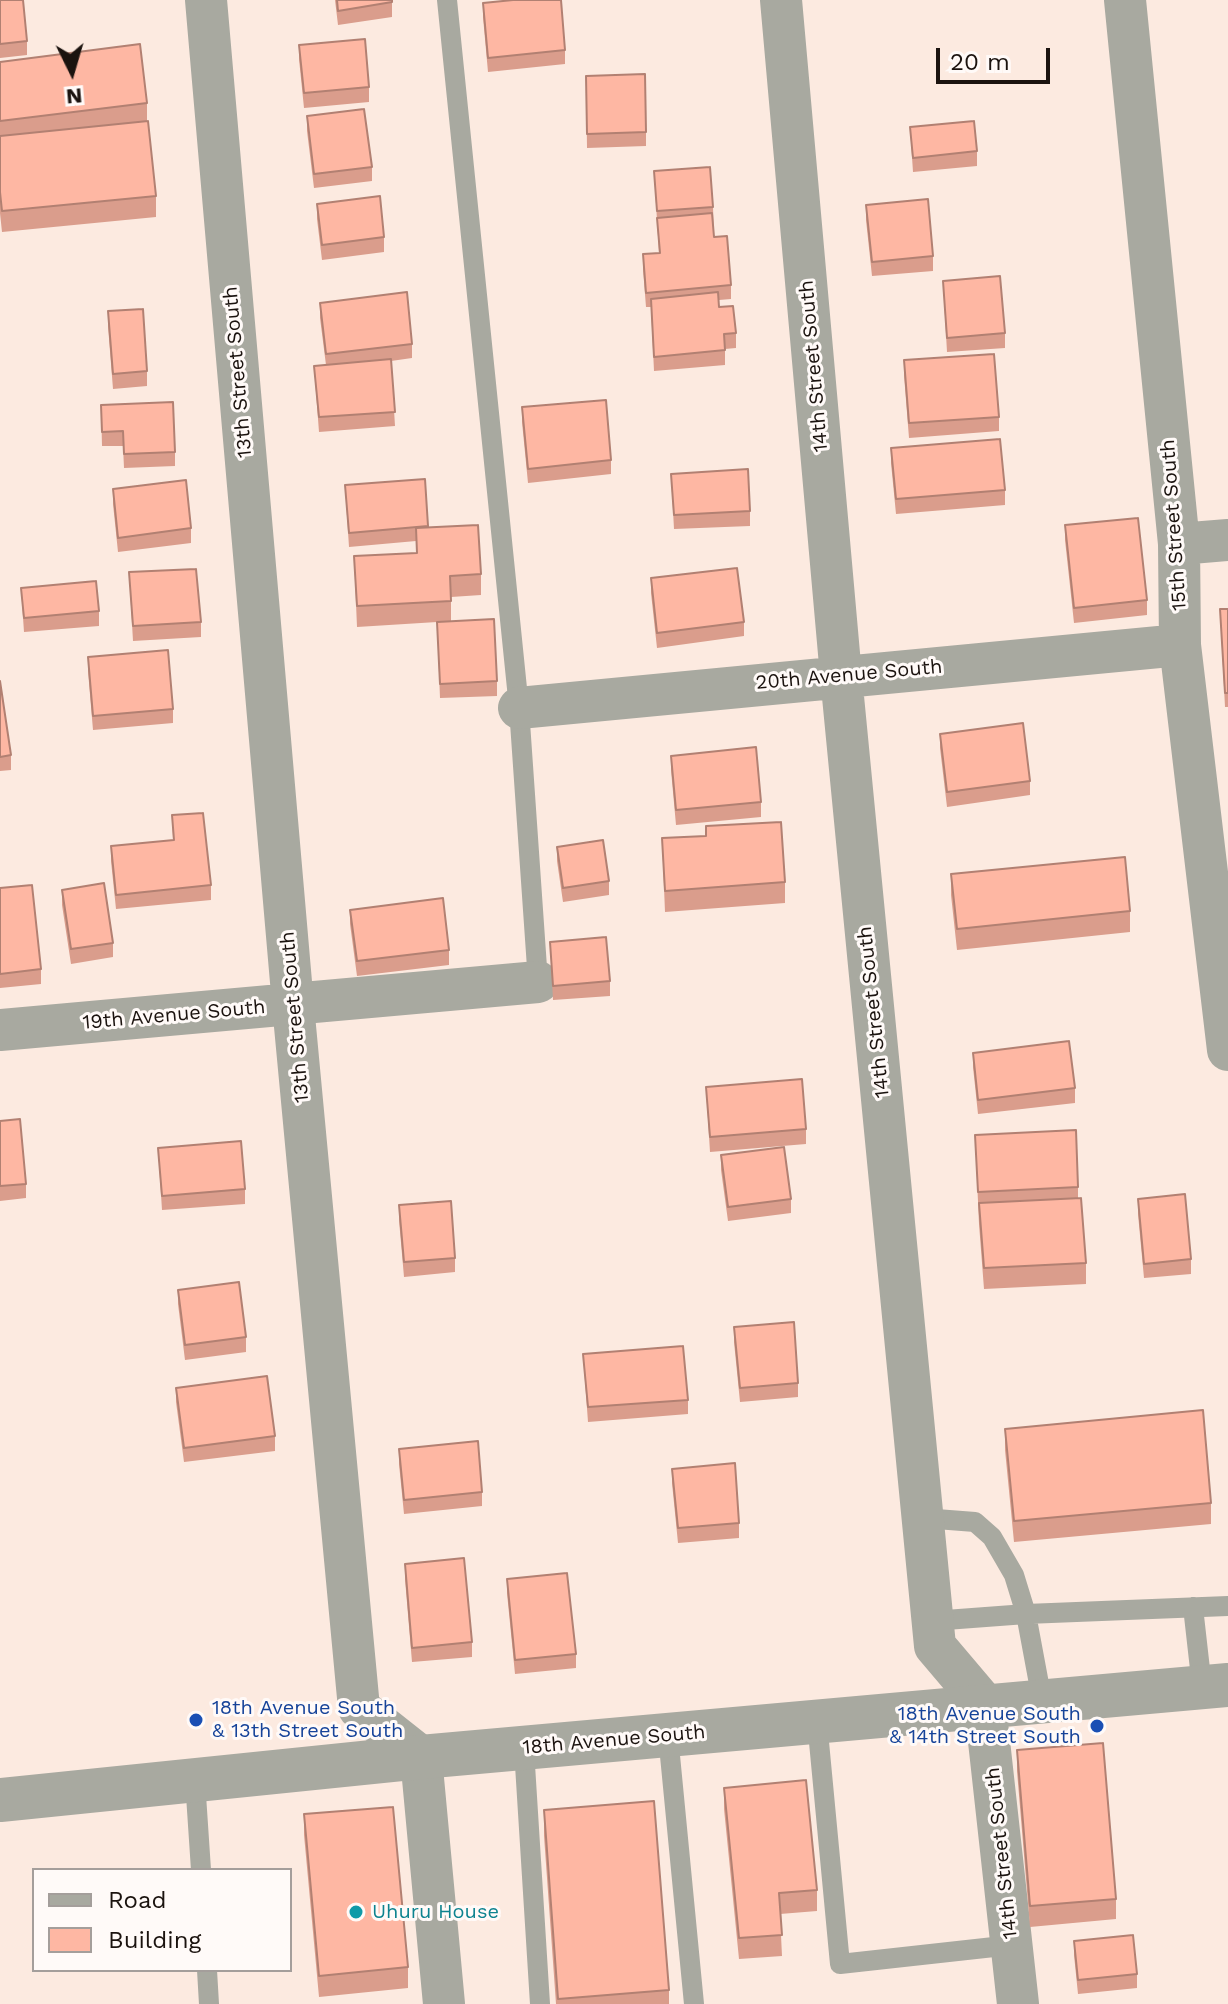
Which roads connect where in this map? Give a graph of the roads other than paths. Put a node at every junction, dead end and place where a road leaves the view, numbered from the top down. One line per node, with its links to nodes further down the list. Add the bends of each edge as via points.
1 (206, 0): 11 (street, 13th Street South)
2 (447, 0): 9 (lane)
3 (781, 0): 8 (street, 14th Street South)
4 (1125, 0): 6 (street, 15th Street South)
5 (1228, 540): 6 (street)
6 (1179, 544): 7 (street, 15th Street South)
7 (1180, 645): 8 (street, 20th Avenue South); 13 (street, 15th Street South)
8 (841, 676): 9 (street, 20th Avenue South); 14 (street, 14th Street South)
9 (519, 708): 10 (lane)
10 (538, 982): 11 (street, 19th Avenue South)
11 (293, 1005): 12 (street, 19th Avenue South); 25 (street, 13th Street South, via 359,1708)
12 (0, 1030)
13 (1228, 1050)
14 (923, 1518): 17 (lane, via 975,1522 992,1537 1014,1575); 18 (street, 14th Street South)
15 (1228, 1606): 16 (lane)
16 (1193, 1607): 17 (lane); 19 (lane)
17 (1026, 1614): 18 (lane); 20 (lane)
18 (932, 1621): 21 (street, 14th Street South, via 935,1646)
19 (1215, 1686): 20 (street, 18th Avenue South)
20 (1042, 1700): 21 (street, 18th Avenue South)
21 (985, 1705): 22 (street, 18th Avenue South); 29 (street, 14th Street South)
22 (817, 1721): 23 (street, 18th Avenue South); 29 (lane, via 840,1964)
23 (668, 1735): 24 (street, 18th Avenue South); 34 (lane)
24 (524, 1749): 25 (street, 18th Avenue South); 33 (lane)
25 (421, 1757): 26 (street, 18th Avenue South); 32 (street)
26 (195, 1780): 27 (street, 18th Avenue South); 28 (lane)
27 (0, 1800)
28 (201, 1868)
29 (1012, 1945): 35 (street, 14th Street South)
30 (207, 1972): 31 (lane)
31 (209, 2004)
32 (444, 2004)
33 (540, 2004)
34 (694, 2004)
35 (1018, 2004)

